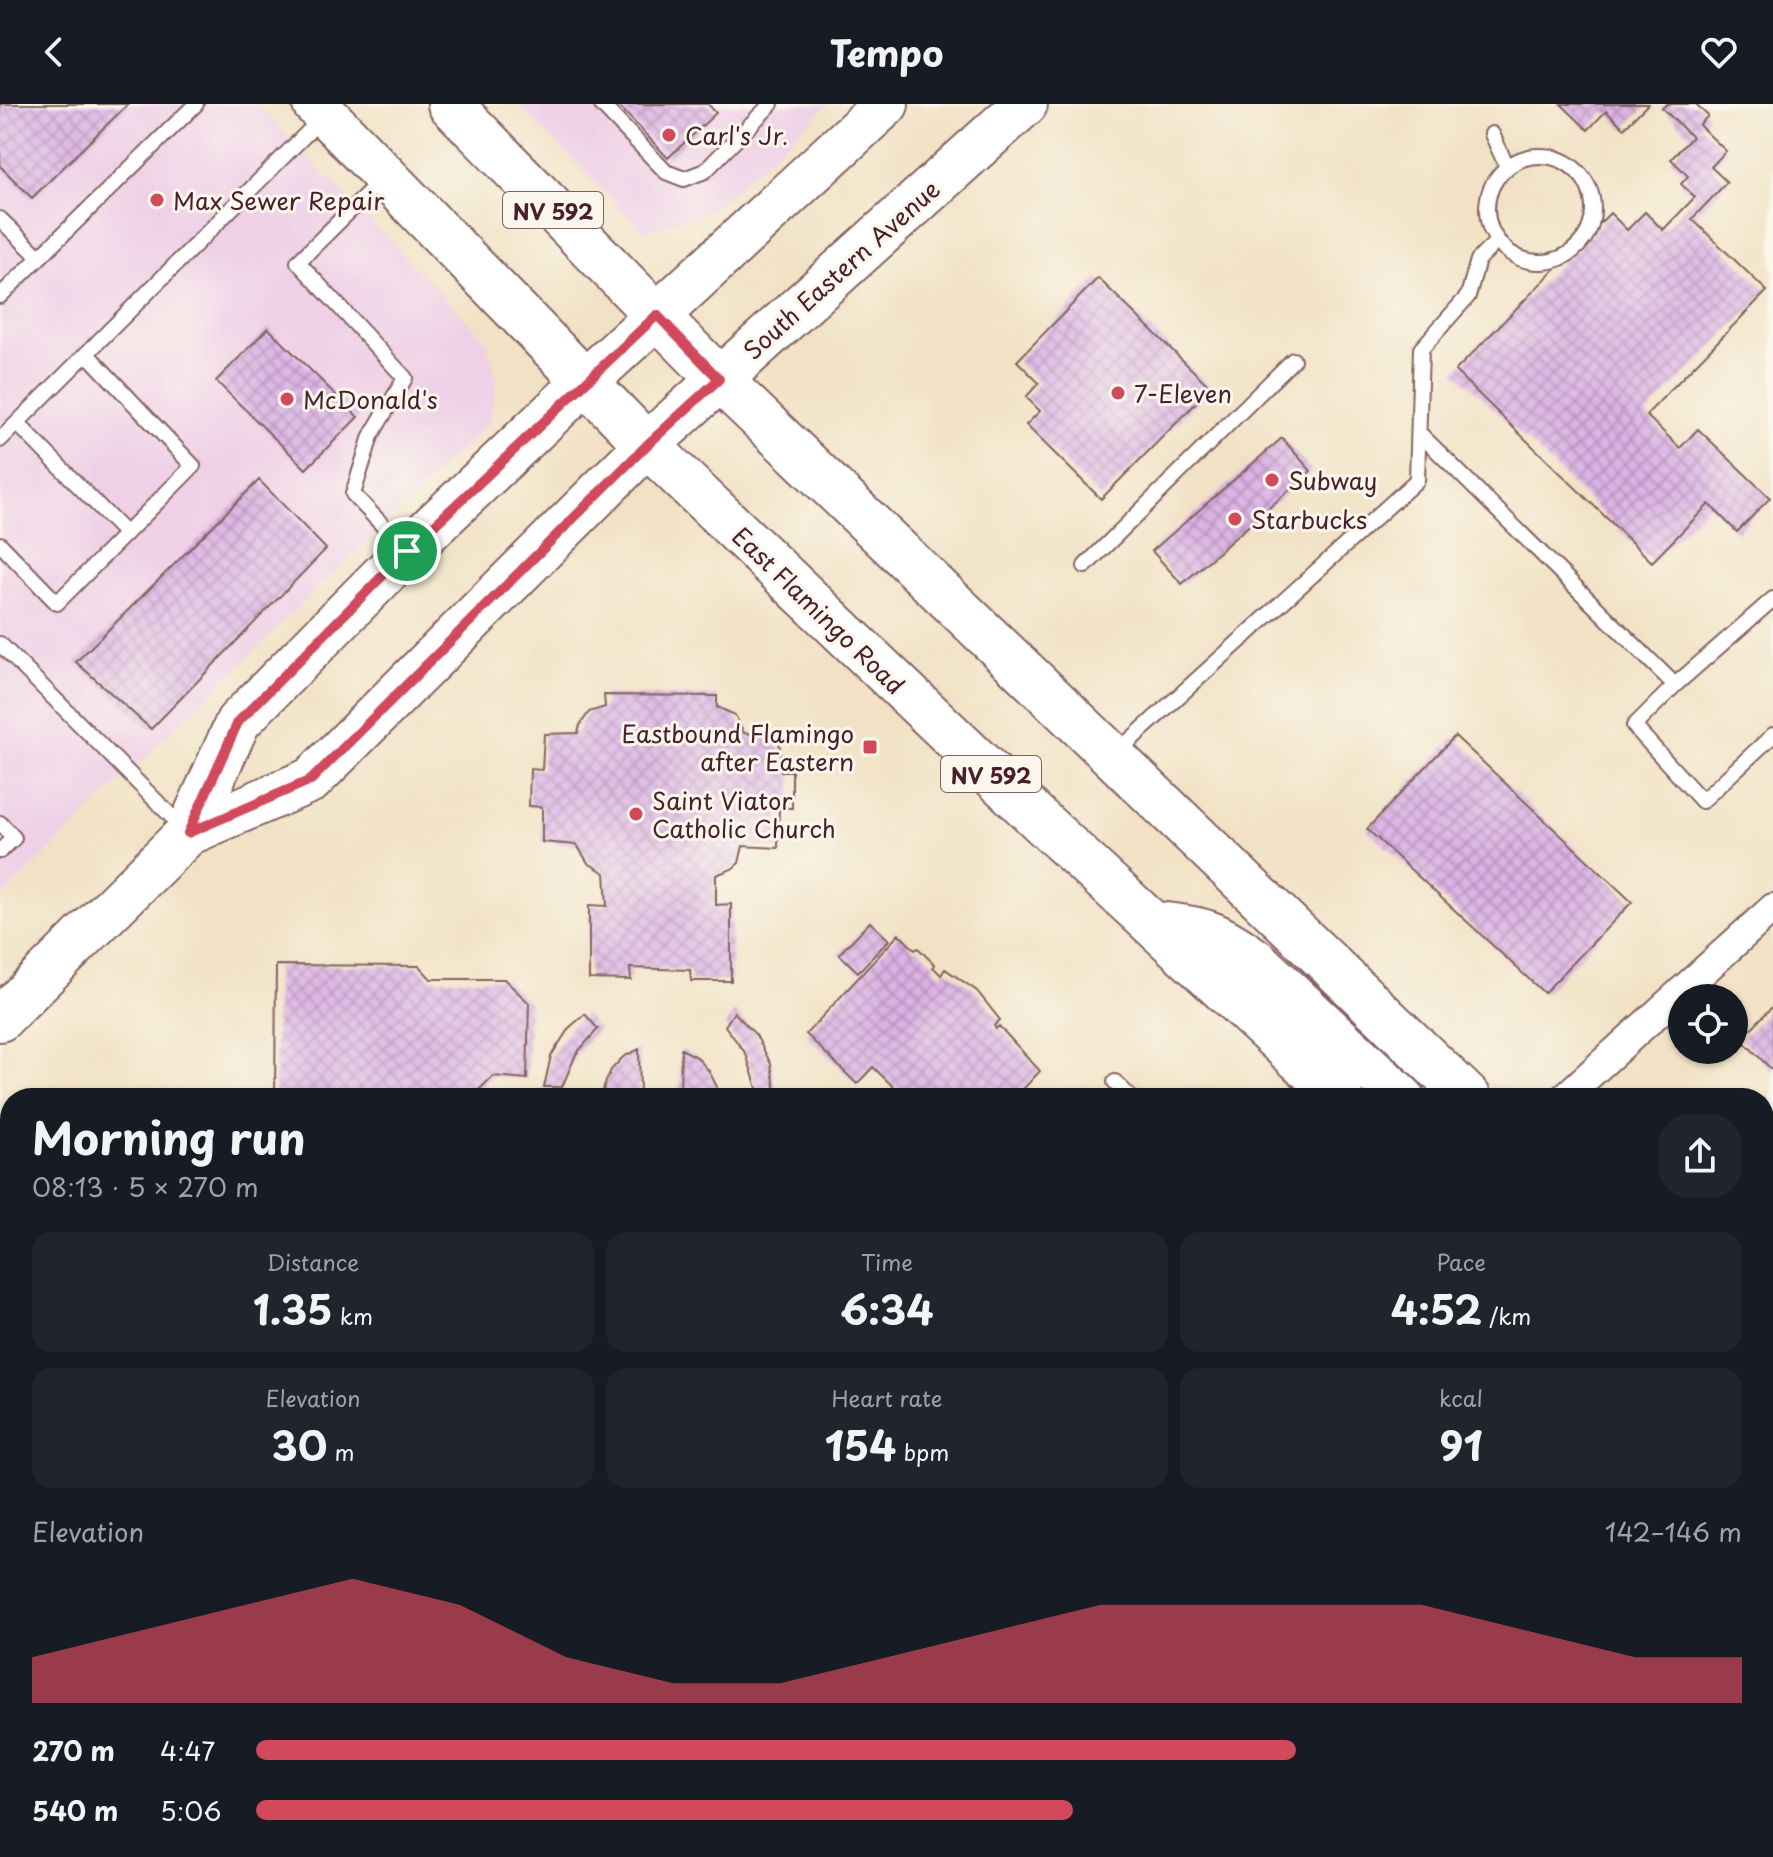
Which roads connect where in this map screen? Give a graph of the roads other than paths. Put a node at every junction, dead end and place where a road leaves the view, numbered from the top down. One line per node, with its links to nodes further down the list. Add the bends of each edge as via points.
1 (196, 104): 13 (lane)
2 (450, 104): 15 (main road, NV 592)
3 (601, 104): 4 (lane, via 666,172 684,179 705,171)
4 (771, 104)
5 (886, 104): 15 (main road, South Eastern Avenue)
6 (1025, 104): 18 (main road, South Eastern Avenue)
7 (320, 109): 10 (main road, East Flamingo Road / NV 592); 16 (lane)
8 (1492, 134): 9 (lane)
9 (1507, 167): 12 (lane, via 1489,194 1487,210); 12 (lane, via 1538,156 1570,165 1590,191 1591,224 1572,251 1541,262 1509,253)
10 (387, 175): 19 (main road, East Flamingo Road / NV 592); 26 (lane, via 298,262 405,378 371,436 353,494)
11 (0, 219): 13 (lane)
12 (1497, 241): 21 (lane, via 1478,260 1468,296 1421,349)
13 (39, 257): 14 (lane)
14 (0, 296)
15 (657, 315): 18 (main road, NV 592); 19 (main road, South Eastern Avenue)
16 (87, 354): 20 (lane); 24 (lane, via 193,466)
17 (1293, 360): 27 (lane)
18 (719, 379): 23 (main road, South Eastern Avenue); 32 (main road, NV 592)
19 (586, 381): 23 (main road, East Flamingo Road / NV 592); 26 (main road, South Eastern Avenue)
20 (17, 423): 22 (lane); 24 (lane)
21 (1419, 433): 30 (lane); 32 (lane, via 1417,480)
22 (0, 440)
23 (647, 445): 34 (main road, South Eastern Avenue, via 311,780); 37 (main road, East Flamingo Road / NV 592)
24 (126, 534): 25 (lane, via 57,603)
25 (0, 544)
26 (407, 551): 34 (main road, South Eastern Avenue, via 238,722)
27 (1085, 566)
28 (1773, 599): 30 (lane)
29 (0, 644): 34 (lane)
30 (1675, 685): 31 (lane, via 1634,726 1702,801)
31 (1773, 735)
32 (1112, 757): 43 (main road, NV 592)
33 (0, 823): 35 (lane, via 14,838)
34 (188, 833): 38 (main road, South Eastern Avenue)
35 (0, 851)
36 (1773, 908): 44 (street)
37 (1153, 924): 41 (main road, East Flamingo Road / NV 592); 42 (main road, via 1201,928 1231,942)
38 (9, 1005)
39 (1115, 1082): 40 (lane)
40 (1121, 1088)
41 (1330, 1088)
42 (1391, 1088)
43 (1459, 1088)
44 (1575, 1088)

